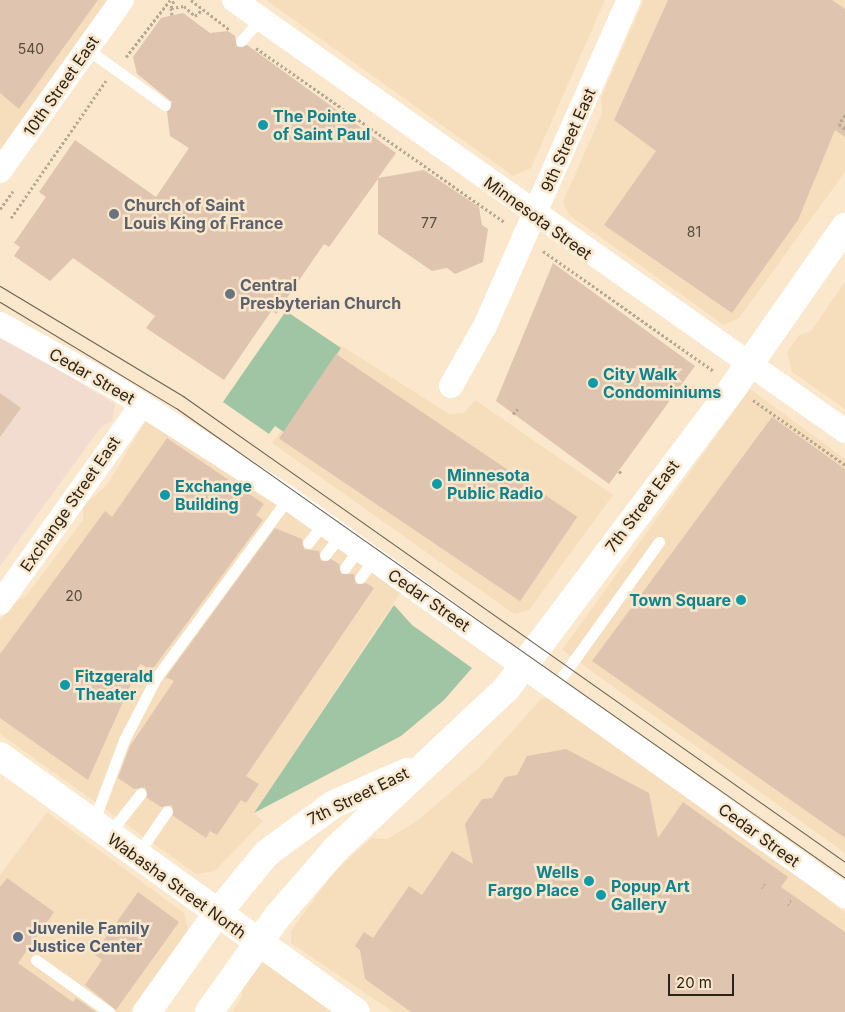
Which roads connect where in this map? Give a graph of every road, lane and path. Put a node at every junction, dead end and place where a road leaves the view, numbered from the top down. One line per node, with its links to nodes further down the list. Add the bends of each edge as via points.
1 (122, 0): 12 (street, 10th Street East)
2 (170, 0): 13 (path)
3 (174, 0): 7 (path)
4 (191, 0): 8 (path)
5 (234, 0): 10 (street, Minnesota Street)
6 (629, 0): 18 (street, 9th Street East)
7 (171, 8): 8 (path, via 184,6 195,16); 9 (path)
8 (202, 10): 11 (path)
9 (172, 15)
10 (260, 19): 11 (lane); 18 (street, Minnesota Street)
11 (242, 40): 20 (path)
12 (87, 49): 13 (lane); 17 (street, 10th Street East)
13 (115, 69): 14 (lane); 19 (path)
14 (165, 105)
15 (845, 115): 16 (path, via 839,124)
16 (845, 129)
17 (0, 172)
18 (535, 216): 24 (street, Minnesota Street); 25 (street, 9th Street East, via 468,364)
19 (11, 218)
20 (503, 221)
21 (845, 227): 24 (main road, 7th Street East)
22 (548, 254): 24 (path)
23 (0, 324): 26 (street, Cedar Street)
24 (740, 375): 29 (street, Minnesota Street); 30 (path); 38 (main road, 7th Street East)
25 (451, 386)
26 (142, 406): 31 (street, Cedar Street); 37 (street, Exchange Street East)
27 (518, 410): 28 (path)
28 (513, 414)
29 (845, 431)
30 (845, 465)
31 (288, 498): 34 (street, Cedar Street); 44 (lane, via 156,678 124,740)
32 (659, 542): 39 (lane)
33 (308, 543): 34 (lane)
34 (351, 550): 35 (lane); 36 (lane); 38 (street, Cedar Street)
35 (325, 555)
36 (345, 568)
37 (0, 603)
38 (524, 666): 39 (street, Cedar Street); 41 (main road, 7th Street East, via 487,710)
39 (554, 688): 46 (street, Cedar Street)
40 (0, 756): 44 (main road, Wabasha Street North)
41 (420, 766): 47 (main road, 7th Street East, via 301,825 267,853); 48 (main road, 7th Street East, via 306,881)
42 (141, 793): 44 (lane)
43 (167, 811): 45 (lane)
44 (100, 830): 45 (main road, Wabasha Street North)
45 (136, 857): 47 (main road, Wabasha Street North)
46 (845, 896)
47 (216, 915): 48 (main road, Wabasha Street North); 51 (main road, 7th Street East)
48 (258, 945): 52 (main road, 7th Street East); 53 (main road, Wabasha Street North)
49 (36, 960): 50 (lane)
50 (109, 1012)
51 (147, 1012)
52 (209, 1012)
53 (356, 1012)

